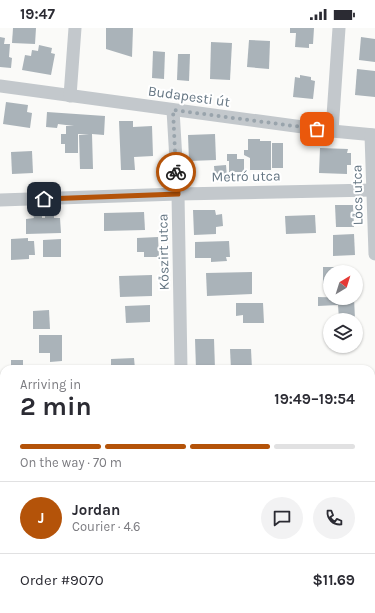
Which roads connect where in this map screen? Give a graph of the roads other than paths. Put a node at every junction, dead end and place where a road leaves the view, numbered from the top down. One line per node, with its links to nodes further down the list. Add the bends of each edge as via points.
1 (75, 28): 4 (street)
2 (339, 28): 6 (street)
3 (0, 86): 4 (street, Budapesti út)
4 (70, 96): 5 (street, Budapesti út)
5 (173, 110): 6 (street, Budapesti út); 9 (street, Kőszirt utca)
6 (332, 131): 7 (street, Budapesti út)
7 (373, 135): 8 (street, Lőcs utca)
8 (373, 190): 9 (street, Metró utca); 11 (street, Lőcs utca)
9 (178, 194): 10 (street, Metró utca); 12 (street, Kőszirt utca)
10 (0, 200)
11 (375, 254)
12 (181, 365)

